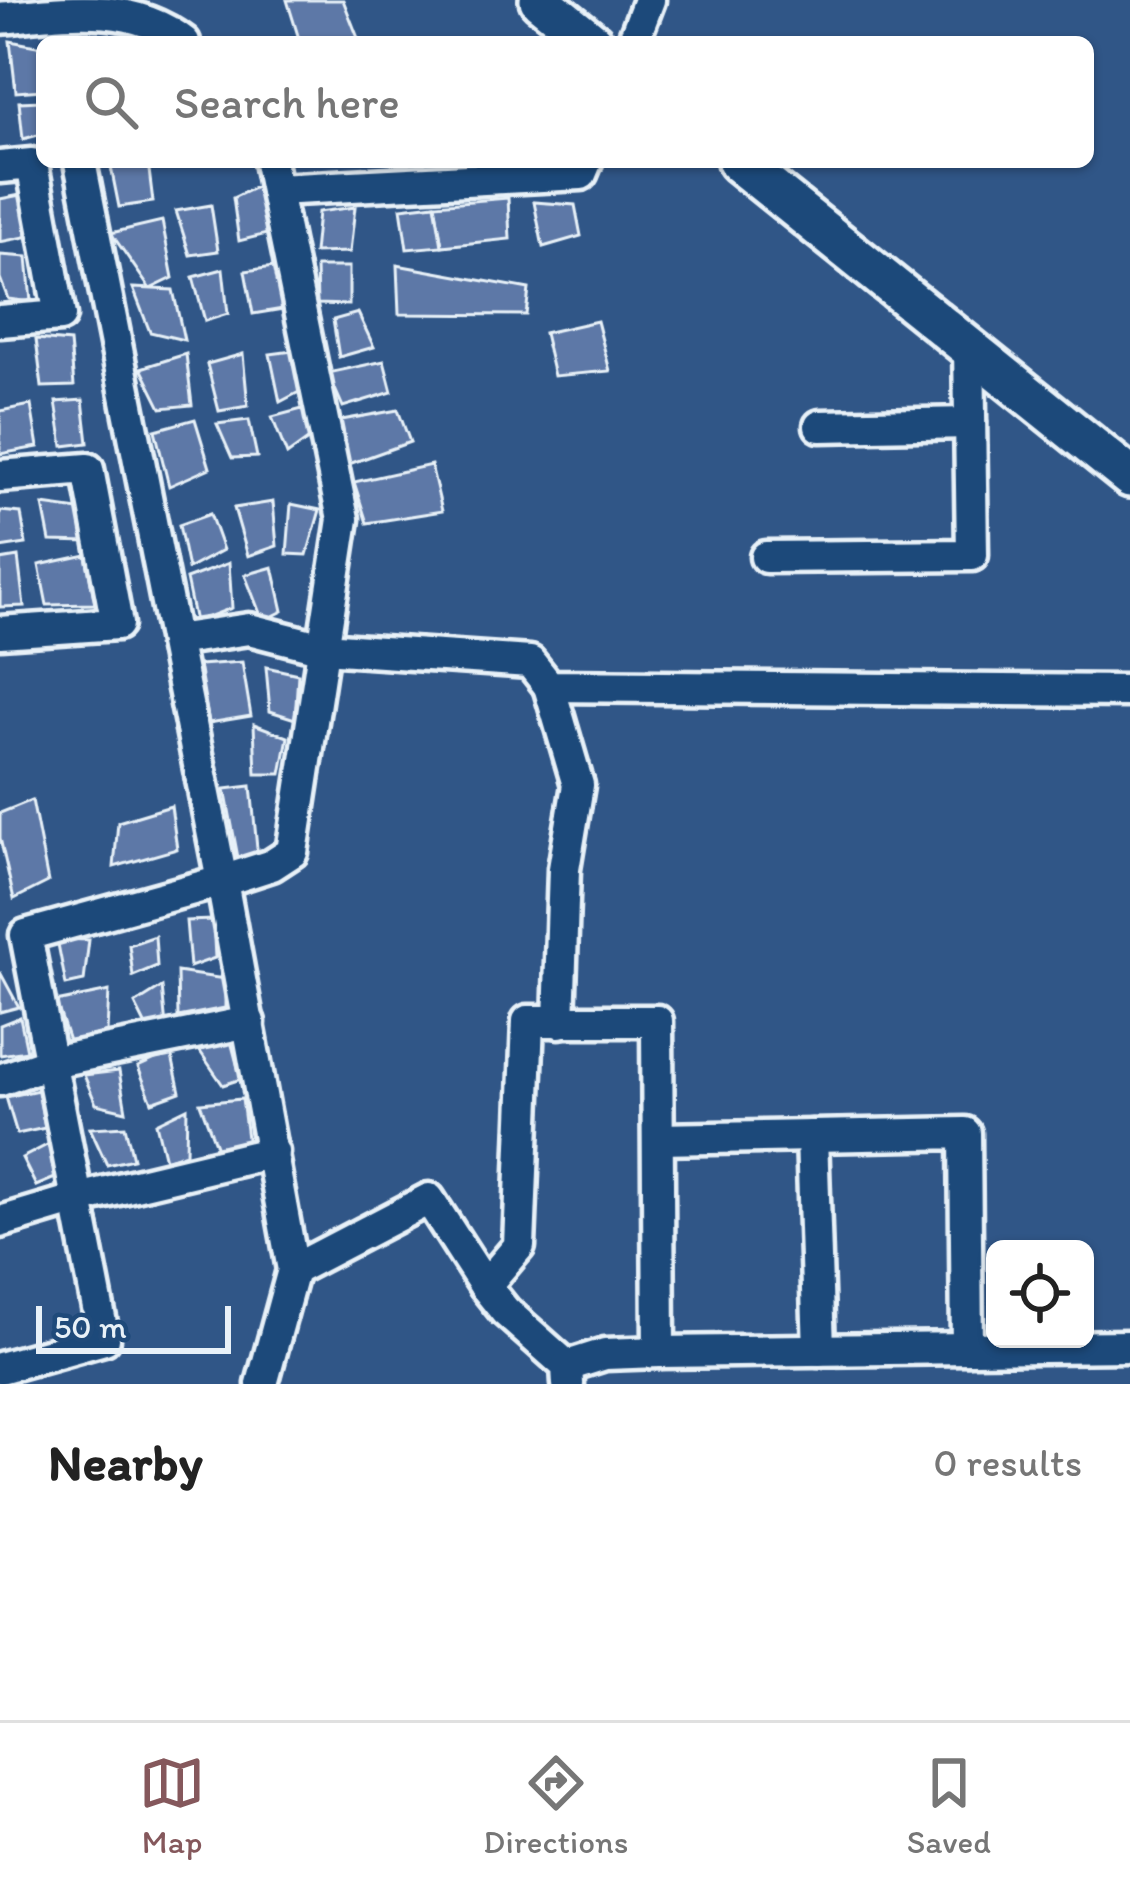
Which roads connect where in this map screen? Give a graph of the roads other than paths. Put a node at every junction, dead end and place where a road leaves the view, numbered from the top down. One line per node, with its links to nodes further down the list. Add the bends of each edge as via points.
1 (539, 0): 6 (street)
2 (649, 0): 7 (street)
3 (0, 18): 4 (street)
4 (52, 18): 5 (street, via 109,8 144,16)
5 (175, 36)
6 (584, 36)
7 (635, 36)
8 (0, 167): 13 (street, via 32,164 60,316)
9 (81, 168): 21 (street)
10 (584, 168): 12 (street, via 581,175)
11 (746, 168): 14 (street)
12 (273, 176): 22 (street, via 343,519)
13 (0, 321)
14 (969, 345): 15 (street); 18 (street)
15 (970, 423): 16 (street); 19 (street, via 972,555)
16 (820, 425)
17 (0, 476): 20 (street, via 88,469 117,624)
18 (1130, 477)
19 (766, 557)
20 (0, 632)
21 (175, 640): 22 (street, via 249,629); 25 (street)
22 (323, 648): 23 (street, via 530,662); 25 (street, via 292,852)
23 (548, 686): 24 (street); 27 (street, via 578,785 564,869)
24 (1130, 691)
25 (222, 881): 26 (street); 28 (street, via 26,935)
26 (249, 1022): 28 (street); 32 (street)
27 (559, 1022): 31 (street, via 657,1021); 36 (street, via 528,1021 519,1246)
28 (51, 1062): 29 (street); 33 (street)
29 (0, 1080)
30 (812, 1136): 31 (street); 38 (street, via 964,1133); 39 (street)
31 (659, 1138): 40 (street)
32 (273, 1151): 33 (street); 35 (street)
33 (77, 1199): 34 (street); 41 (street, via 104,1339)
34 (0, 1222)
35 (293, 1270): 36 (street, via 429,1199); 43 (street)
36 (484, 1286): 42 (street)
37 (1130, 1346): 38 (street)
38 (967, 1348): 39 (street)
39 (819, 1350): 40 (street)
40 (659, 1352): 42 (street, via 605,1354)
41 (0, 1368)
42 (568, 1375)
43 (262, 1384)

